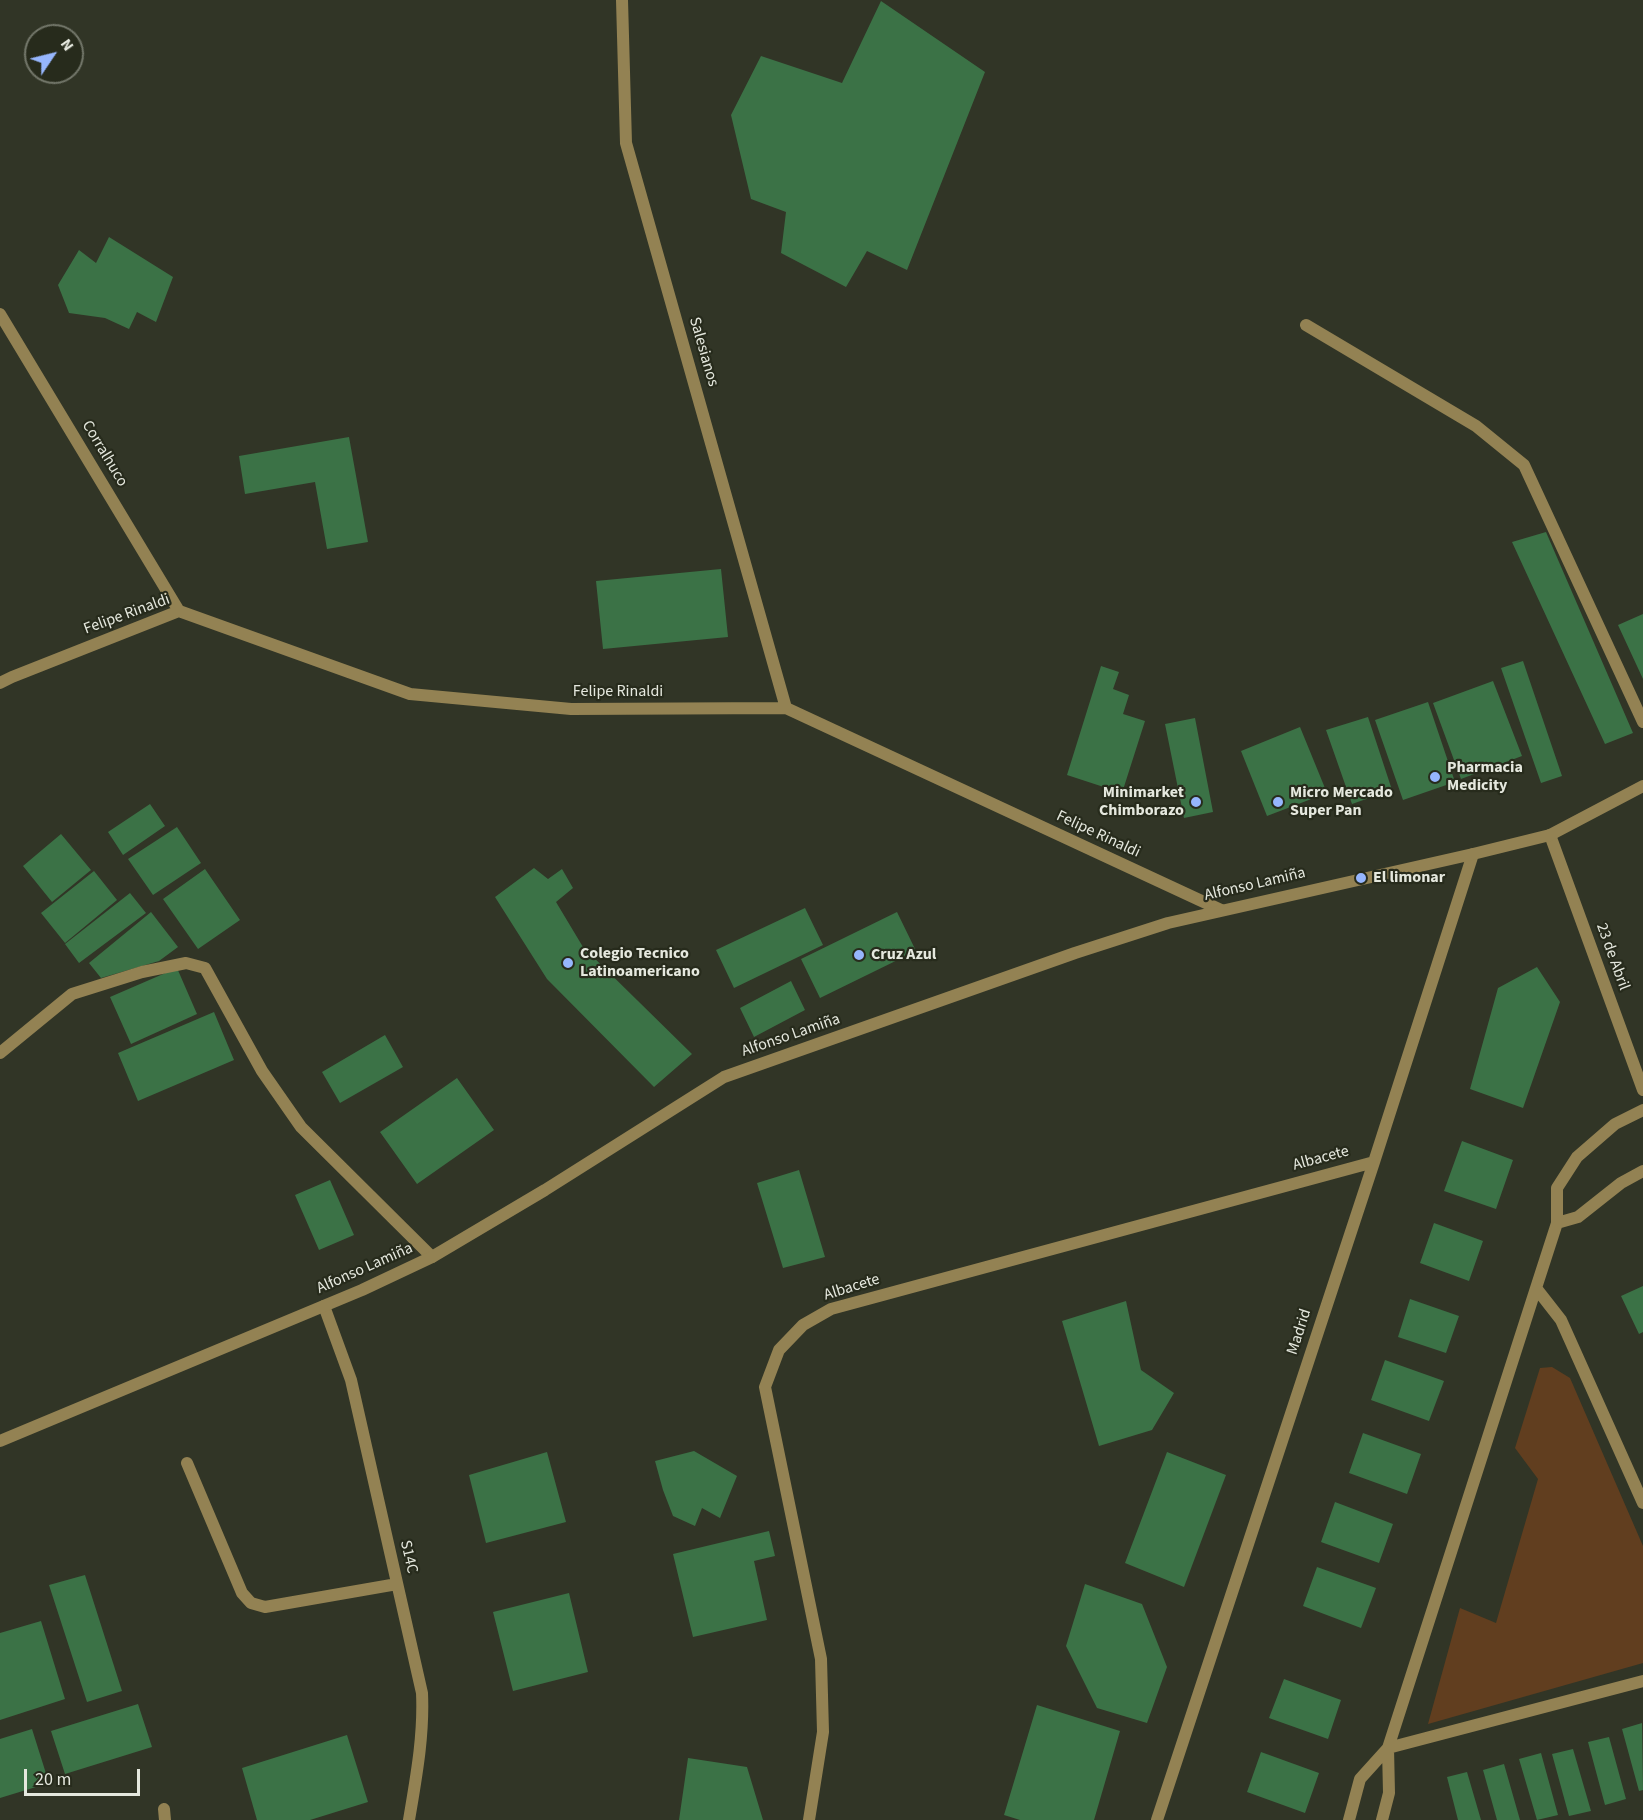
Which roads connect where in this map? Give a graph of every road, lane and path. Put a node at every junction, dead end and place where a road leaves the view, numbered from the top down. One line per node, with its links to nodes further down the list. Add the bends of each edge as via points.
1 (622, 0): 6 (street, Salesianos, via 626,142)
2 (0, 314): 4 (street, Corralhuco)
3 (1306, 325): 7 (street, via 1476,426 1524,465)
4 (179, 611): 5 (street, Felipe Rinaldi); 6 (street, Felipe Rinaldi, via 410,694 571,709)
5 (0, 683)
6 (786, 708): 11 (street, Felipe Rinaldi)
7 (1643, 722)
8 (1643, 786): 9 (street, Alfonso Lamiña)
9 (1550, 835): 10 (street, Alfonso Lamiña); 13 (street, 23 de Abril)
10 (1473, 854): 11 (street, Alfonso Lamiña); 15 (street, Madrid)
11 (1221, 910): 18 (street, Alfonso Lamiña, via 1076,953 724,1077 545,1191)
12 (0, 1053): 18 (street, via 72,994 186,963 206,968 261,1071 301,1127)
13 (1643, 1090)
14 (1643, 1110): 17 (street, via 1615,1124 1577,1157 1557,1188)
15 (1374, 1162): 28 (street, Albacete, via 831,1309 803,1326 779,1350 765,1388 820,1659 823,1732); 29 (street, Madrid)
16 (1643, 1171): 17 (street, via 1578,1217)
17 (1557, 1224): 19 (street)
18 (432, 1257): 20 (street, Alfonso Lamiña)
19 (1536, 1288): 23 (street, via 1561,1320); 26 (street)
20 (324, 1305): 21 (street, Alfonso Lamiña); 24 (street, S14C, via 351,1380)
21 (0, 1441)
22 (187, 1463): 24 (street, via 242,1593 251,1603 265,1607)
23 (1643, 1503)
24 (397, 1584): 27 (street, S14C, via 422,1693 423,1719)
25 (1643, 1681): 26 (street)
26 (1388, 1748): 30 (street, via 1360,1779); 31 (street, via 1389,1793)
27 (409, 1820)
28 (809, 1820)
29 (1157, 1820)
30 (1349, 1820)
31 (1382, 1820)

